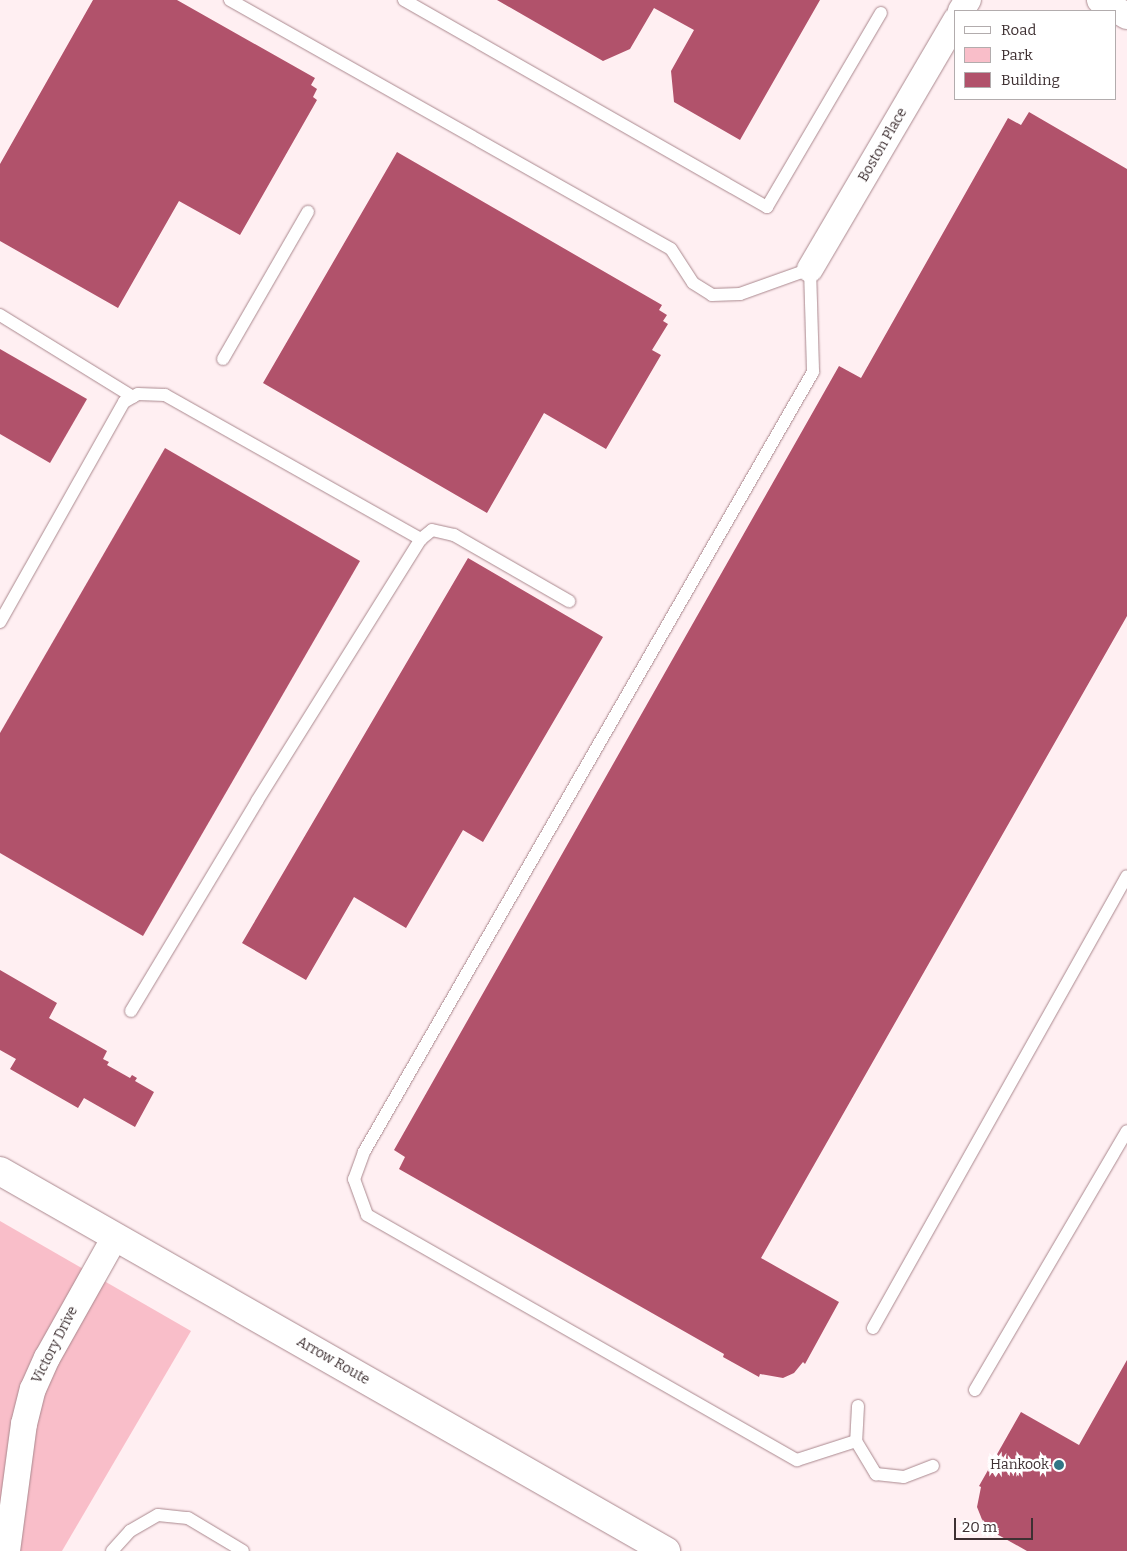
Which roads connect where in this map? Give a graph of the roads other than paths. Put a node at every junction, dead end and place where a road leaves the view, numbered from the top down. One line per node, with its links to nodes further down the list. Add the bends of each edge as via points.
1 (230, 0): 8 (lane, via 671,249 693,283 712,295 740,294)
2 (404, 0): 5 (lane, via 767,207)
3 (1100, 0): 4 (street)
4 (1117, 10)
5 (880, 13)
6 (954, 23): 8 (street, Boston Place)
7 (308, 212): 10 (lane)
8 (810, 270): 23 (lane, via 813,372 364,1152 354,1179 367,1215 797,1460)
9 (0, 315): 11 (lane)
10 (223, 359)
11 (133, 397): 12 (lane, via 138,394 165,395); 14 (lane, via 124,402)
12 (421, 539): 13 (lane, via 432,530 454,535); 16 (lane, via 257,801)
13 (569, 601)
14 (0, 622)
15 (1127, 876): 20 (lane)
16 (131, 1011)
17 (1127, 1130): 21 (lane)
18 (0, 1171): 19 (main road, Arrow Route)
19 (114, 1237): 25 (street, Victory Drive, via 33,1389 24,1424); 28 (main road, Arrow Route)
20 (873, 1328)
21 (975, 1390)
22 (858, 1406): 23 (lane)
23 (856, 1441): 24 (lane, via 876,1474 904,1477)
24 (933, 1466)
25 (7, 1551)
26 (112, 1551): 27 (lane, via 130,1531 158,1515 188,1518)
27 (243, 1551)
28 (666, 1551)

